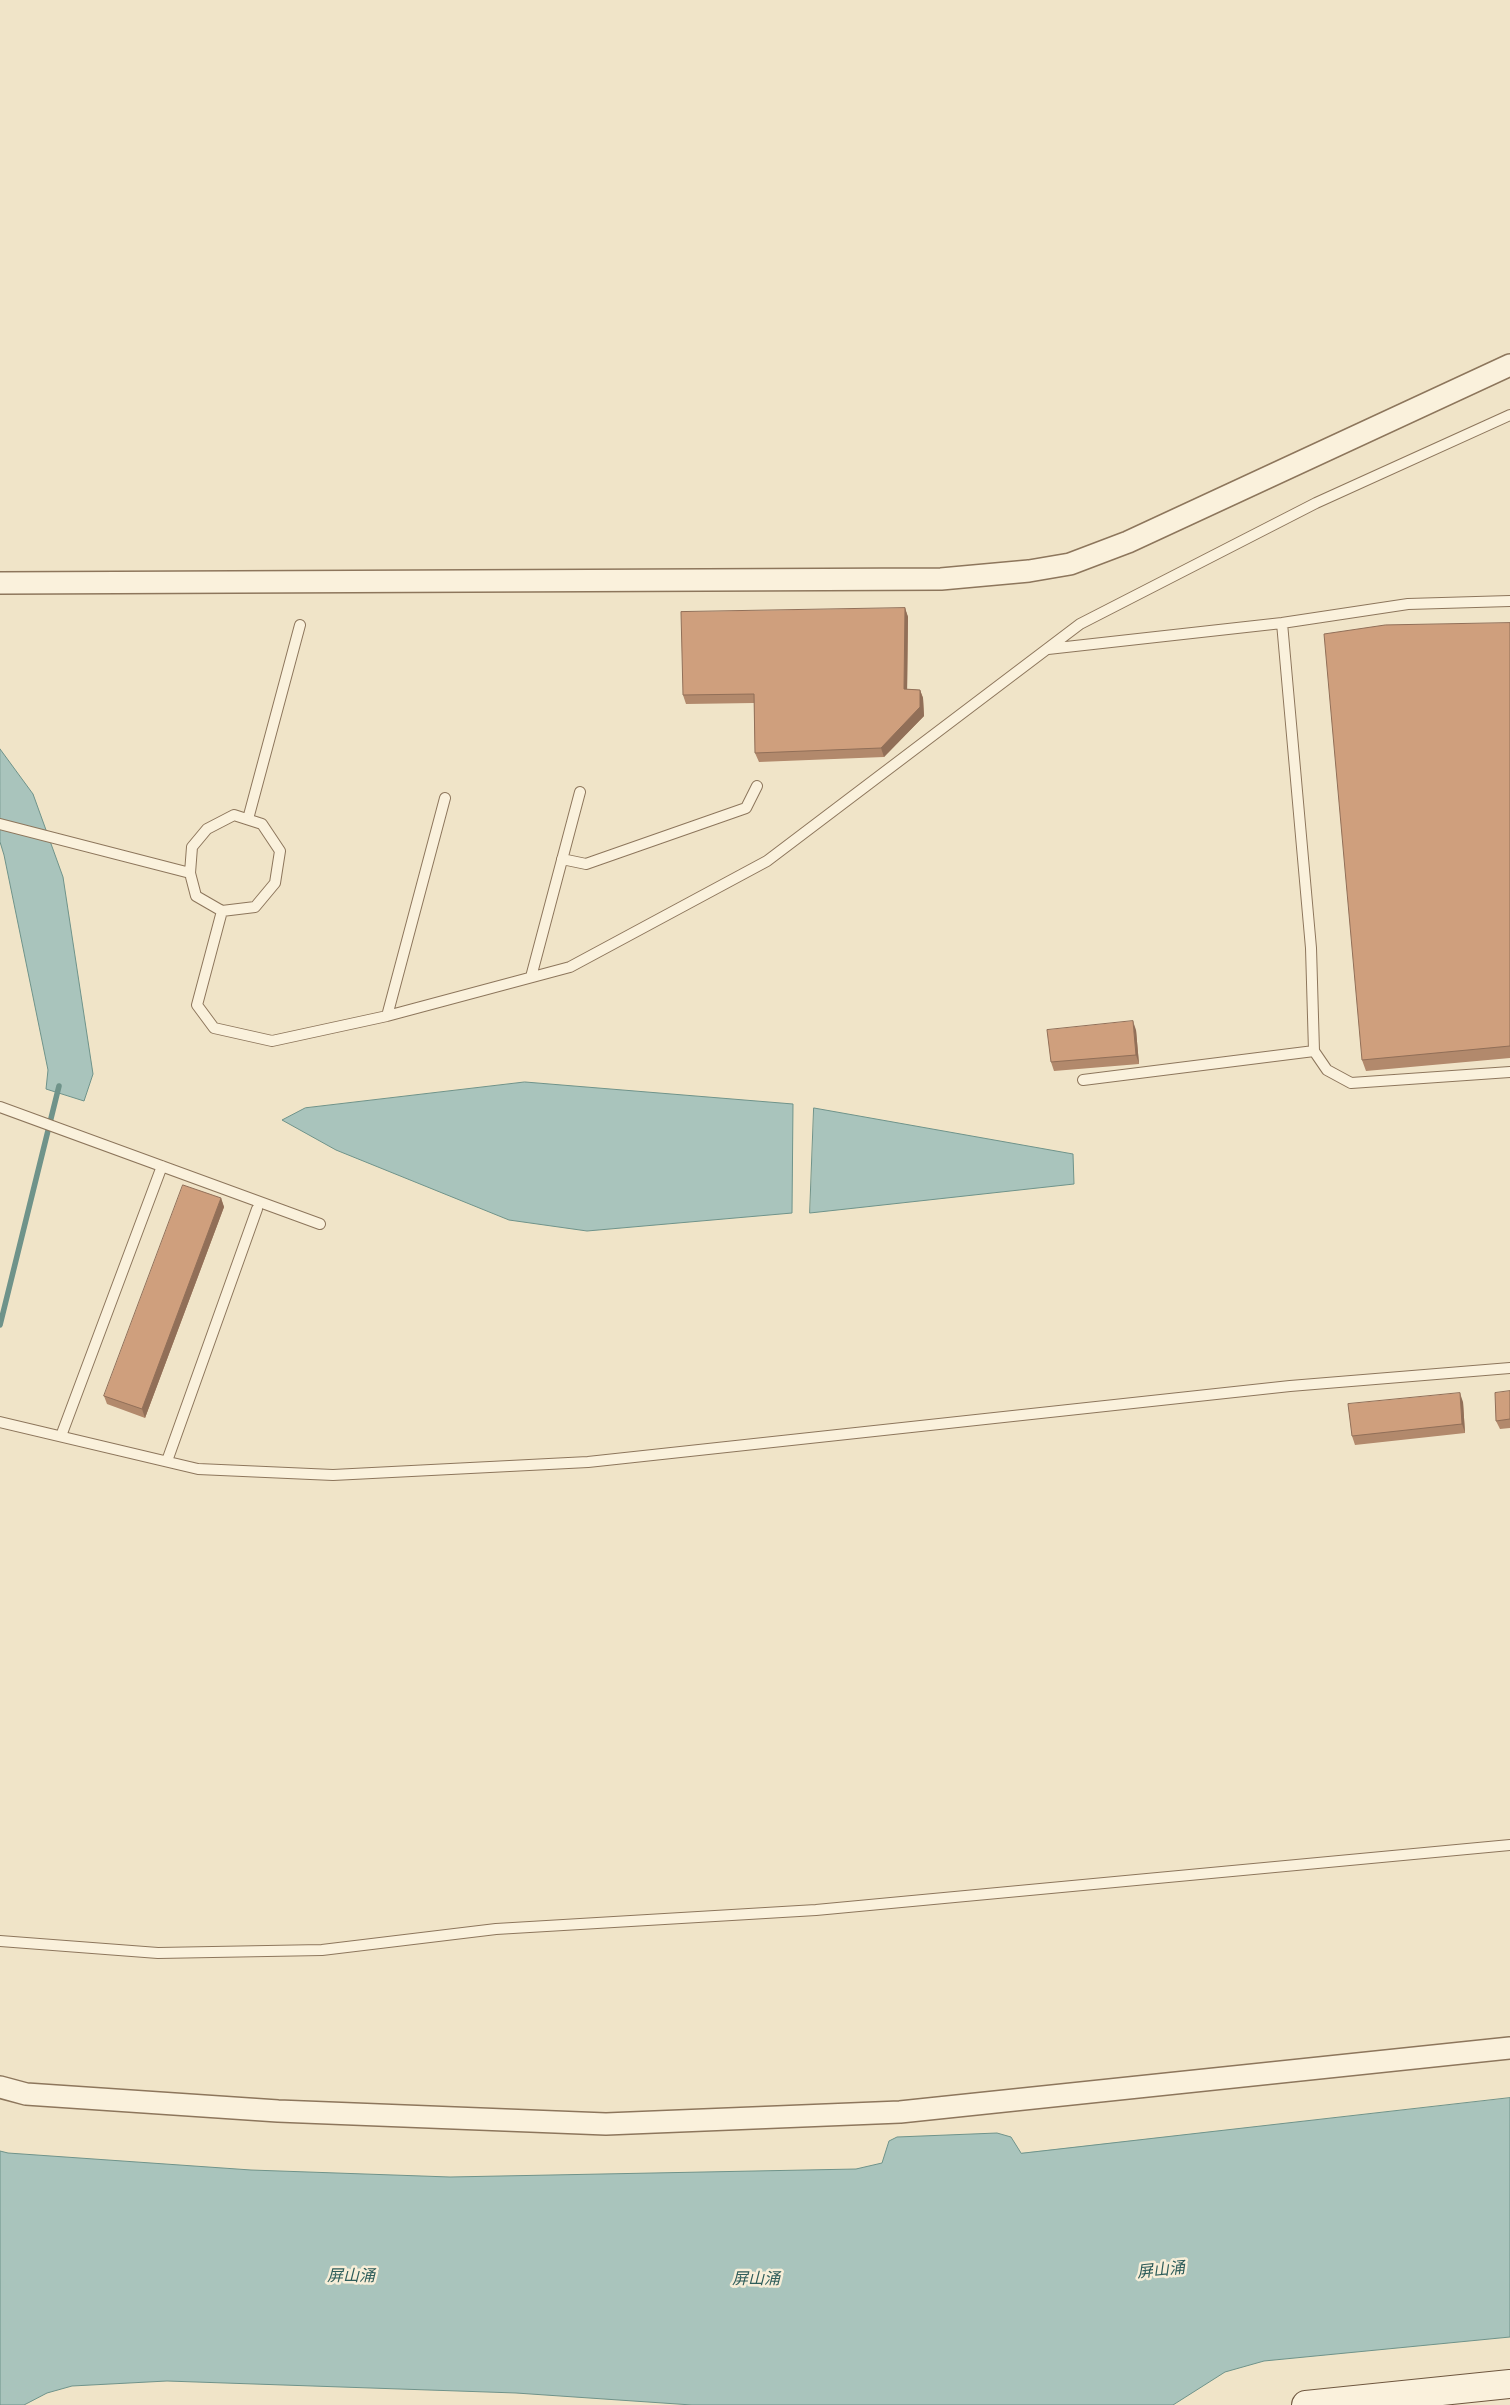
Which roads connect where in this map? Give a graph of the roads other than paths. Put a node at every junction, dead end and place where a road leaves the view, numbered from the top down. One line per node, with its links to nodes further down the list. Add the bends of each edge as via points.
1 (1510, 365): 3 (street, via 1128,542 1070,564 1029,571 931,580)
2 (1510, 415): 7 (lane, via 1316,503 1080,624)
3 (0, 583)
4 (1510, 601): 5 (lane, via 1408,604)
5 (1282, 623): 7 (lane); 18 (lane, via 1311,948)
6 (300, 625): 11 (lane)
7 (1047, 649): 16 (lane, via 767,861 570,966)
8 (757, 786): 13 (lane, via 746,808 586,864)
9 (580, 792): 13 (lane)
10 (445, 798): 17 (lane)
11 (248, 819): 14 (lane, via 234,815 207,829 192,847); 15 (lane, via 262,824 280,851 274,883 255,907)
12 (0, 824): 14 (lane)
13 (562, 859): 16 (lane)
14 (190, 873): 15 (lane, via 196,896)
15 (222, 911): 17 (lane, via 197,1005 214,1028 272,1041)
16 (531, 977): 17 (lane)
17 (387, 1016)
18 (1314, 1051): 19 (lane, via 1327,1070 1351,1083); 20 (lane)
19 (1510, 1072)
20 (1083, 1080)
21 (0, 1107): 22 (lane)
22 (162, 1166): 24 (lane); 27 (lane)
23 (257, 1209): 28 (lane)
24 (320, 1224)
25 (1510, 1368): 28 (lane, via 1280,1387 588,1462 333,1475 198,1469)
26 (0, 1422): 27 (lane)
27 (61, 1436): 28 (lane)
28 (166, 1461)
29 (1510, 1845): 30 (lane, via 816,1910 496,1929 322,1950 158,1954)
30 (0, 1941)
31 (1510, 2048): 32 (street, via 900,2112 606,2124 278,2111 26,2094)
32 (0, 2087)
33 (1510, 2384): 34 (street)
34 (1306, 2405)

